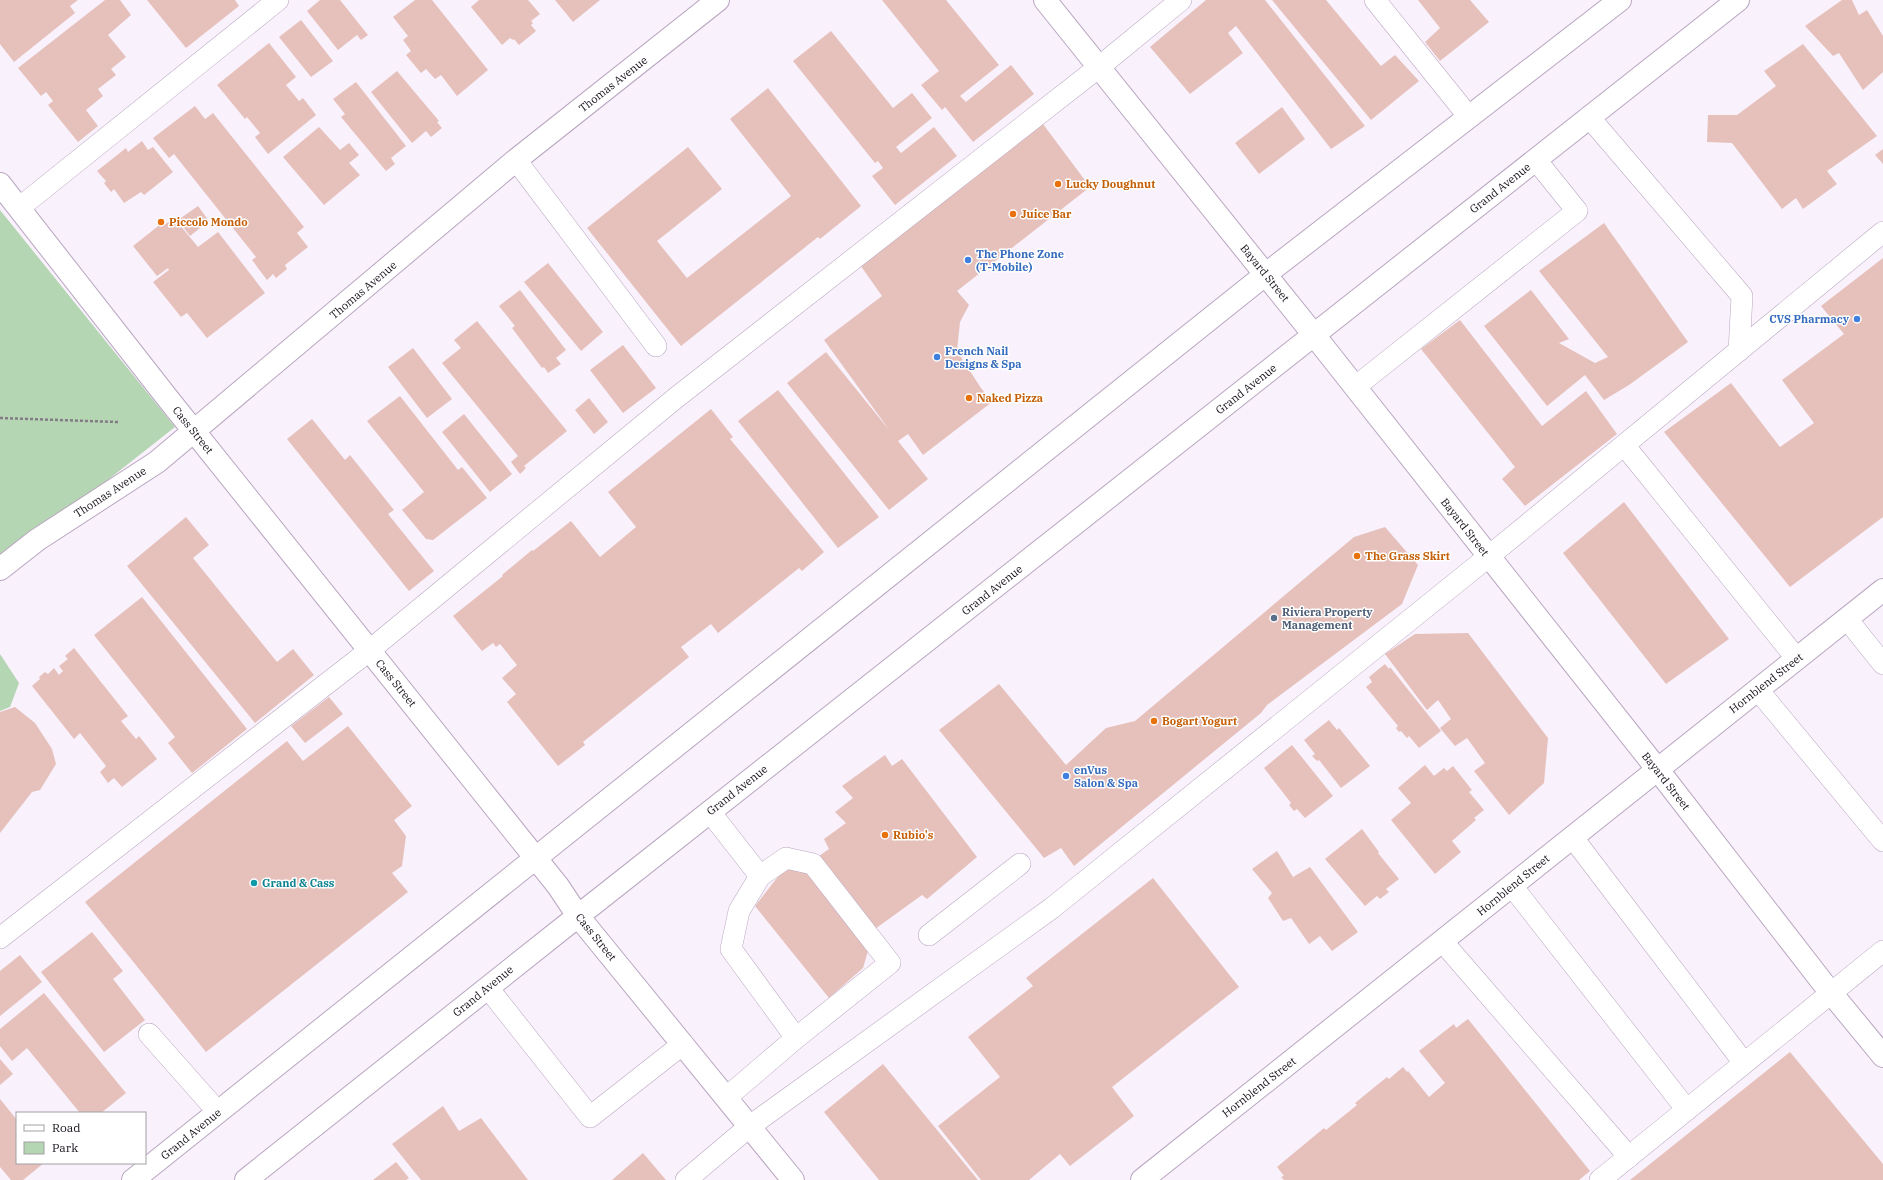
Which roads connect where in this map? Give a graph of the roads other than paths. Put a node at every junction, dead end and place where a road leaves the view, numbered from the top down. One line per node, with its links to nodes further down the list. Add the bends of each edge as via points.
1 (278, 0): 14 (lane)
2 (718, 0): 11 (street, Thomas Avenue)
3 (1045, 0): 8 (street, Bayard Street)
4 (1181, 0): 8 (lane)
5 (1374, 0): 9 (lane)
6 (1620, 0): 9 (street, Grand Avenue)
7 (1738, 0): 10 (street, Grand Avenue)
8 (1099, 67): 16 (street, Bayard Street); 27 (lane, via 677,398)
9 (1469, 117): 16 (street, Grand Avenue)
10 (1589, 117): 12 (street, Grand Avenue); 19 (lane, via 1742,296)
11 (516, 160): 18 (lane); 21 (street, Thomas Avenue)
12 (1536, 160): 17 (street, Grand Avenue); 20 (lane, via 1577,211)
13 (0, 184): 14 (street, Cass Street)
14 (19, 208): 21 (street, Cass Street)
15 (1883, 232): 19 (lane)
16 (1266, 274): 17 (street, Bayard Street); 35 (street, Grand Avenue)
17 (1314, 335): 20 (street, Bayard Street); 32 (street, Grand Avenue)
18 (656, 346)
19 (1738, 351): 22 (lane)
20 (1355, 386): 23 (street, Bayard Street)
21 (195, 431): 24 (street, Thomas Avenue, via 157,462 37,540); 27 (street, Cass Street)
22 (1624, 445): 23 (lane); 28 (lane)
23 (1488, 557): 31 (street, Bayard Street); 54 (lane, via 1052,908)
24 (0, 569)
25 (1883, 590): 26 (street, Hornblend Street)
26 (1847, 619): 28 (street, Hornblend Street); 29 (lane)
27 (370, 650): 35 (street, Cass Street); 41 (lane)
28 (1797, 659): 30 (street, Hornblend Street)
29 (1883, 664)
30 (1758, 690): 31 (street, Hornblend Street); 34 (lane)
31 (1658, 770): 33 (street, Hornblend Street); 45 (street, Bayard Street)
32 (710, 812): 37 (lane); 39 (street, Grand Avenue)
33 (1573, 838): 38 (street, Hornblend Street); 50 (lane)
34 (1883, 841)
35 (536, 859): 39 (street, Cass Street); 53 (street, Grand Avenue)
36 (1020, 864): 40 (lane)
37 (760, 876): 47 (lane, via 739,911 731,949); 47 (lane, via 786,858 813,864 890,963)
38 (1512, 886): 42 (street, Hornblend Street); 52 (lane)
39 (578, 916): 44 (street, Grand Avenue); 48 (street, Cass Street)
40 (929, 935)
41 (0, 938)
42 (1442, 942): 55 (lane); 60 (street, Hornblend Street)
43 (1883, 951): 45 (lane)
44 (488, 988): 48 (lane, via 590,1118); 57 (street, Grand Avenue)
45 (1831, 993): 49 (street, Bayard Street); 50 (lane)
46 (149, 1034): 53 (lane)
47 (796, 1038): 51 (lane)
48 (683, 1044): 51 (street, Cass Street)
49 (1883, 1056)
50 (1744, 1063): 52 (lane)
51 (727, 1097): 54 (street, Cass Street)
52 (1687, 1110): 55 (lane)
53 (218, 1112): 56 (street, Grand Avenue)
54 (750, 1126): 58 (lane); 59 (street, Cass Street)
55 (1628, 1156): 61 (lane)
56 (133, 1180)
57 (246, 1180)
58 (686, 1180)
59 (793, 1180)
60 (1142, 1180)
61 (1600, 1180)

